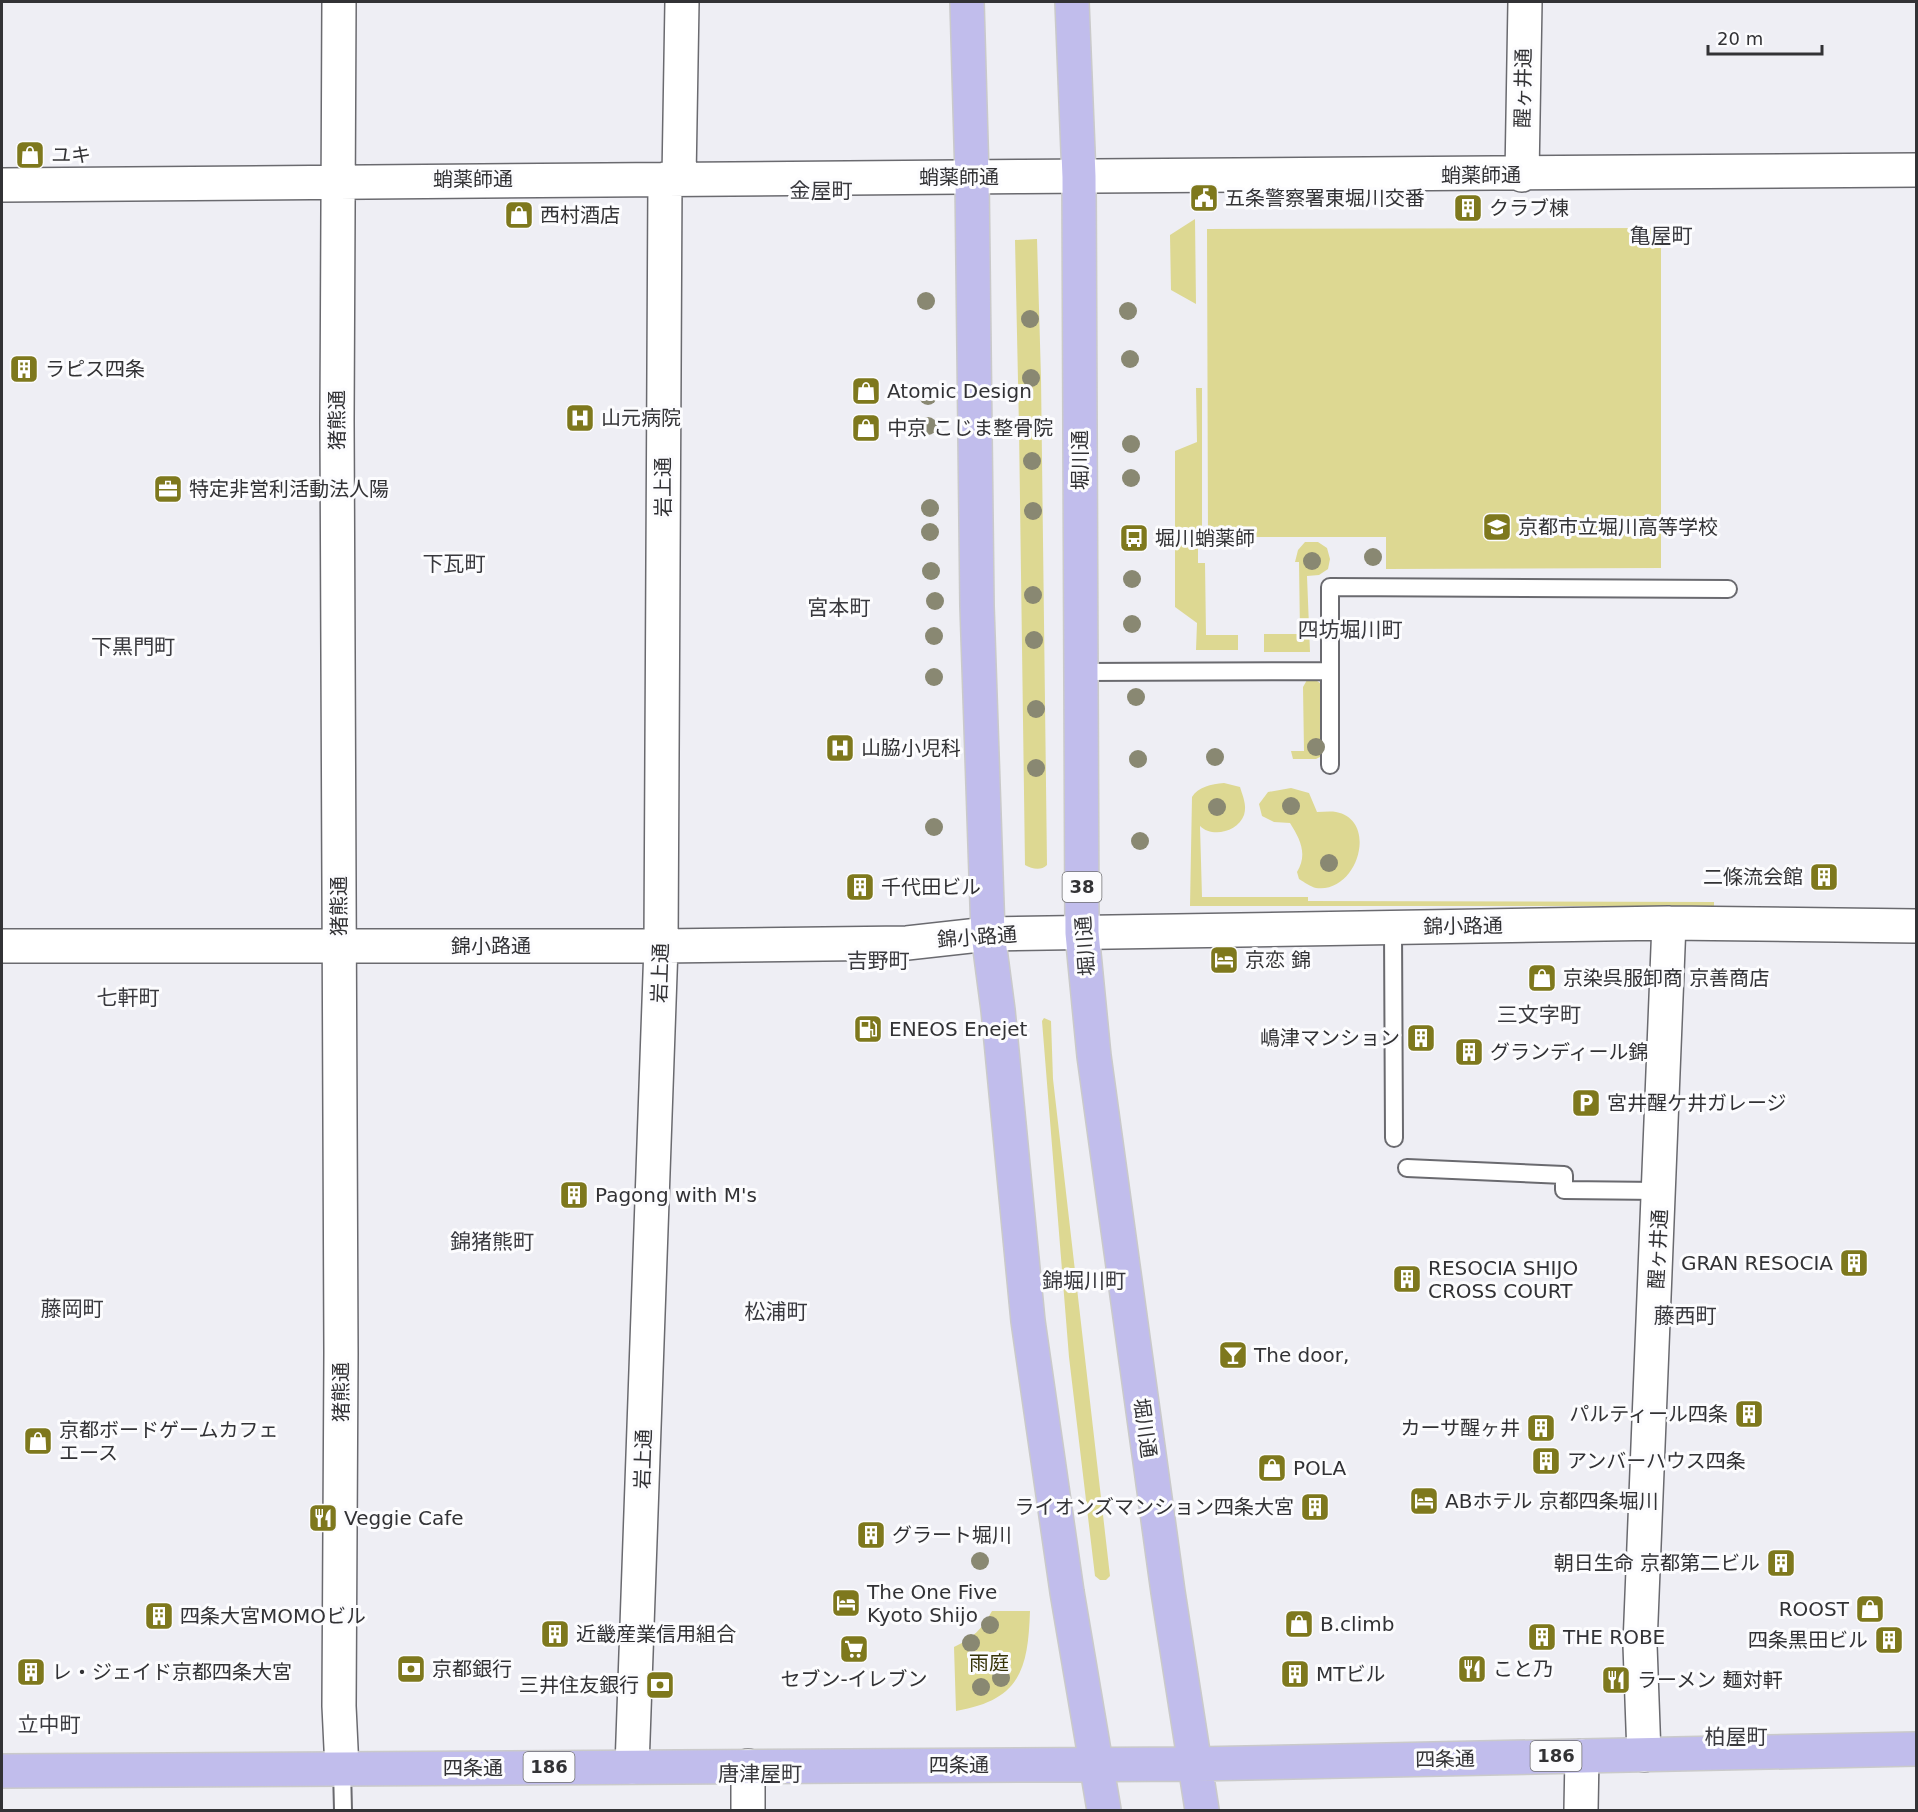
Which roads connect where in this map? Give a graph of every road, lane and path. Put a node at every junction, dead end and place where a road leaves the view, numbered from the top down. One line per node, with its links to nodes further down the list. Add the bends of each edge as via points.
1 (339, 2): 10 (street, 猪熊通)
2 (682, 2): 11 (street, 岩上通)
3 (967, 2): 8 (main road)
4 (1072, 2): 9 (main road, 堀川通 / 38)
5 (1525, 2): 7 (street, 醒ヶ井通)
6 (1917, 170): 7 (street, 蛸薬師通)
7 (1522, 175): 9 (street, 蛸薬師通)
8 (972, 177): 9 (street, 蛸薬師通); 11 (street, 蛸薬師通); 21 (main road, via 976,606)
9 (1078, 177): 15 (main road, 堀川通 / 38)
10 (339, 179): 11 (street, 蛸薬師通); 12 (street, 蛸薬師通); 24 (street, 猪熊通)
11 (672, 179): 22 (street, 岩上通)
12 (2, 185)
13 (1728, 589): 14 (lane, via 1330,587)
14 (1330, 671): 15 (lane); 16 (lane)
15 (1081, 672): 20 (main road, 堀川通 / 38)
16 (1330, 765)
17 (1670, 923): 18 (street, 錦小路通); 19 (street, 錦小路通); 27 (street, 醒ヶ井通)
18 (1917, 926)
19 (1393, 928): 20 (street, 錦小路通); 25 (lane)
20 (1082, 933): 21 (street, 錦小路通); 32 (main road, 堀川通 / 38, via 1099,1091 1168,1592)
21 (988, 934): 22 (street, 錦小路通, via 907,943); 31 (main road, via 1028,1321 1067,1592)
22 (661, 945): 24 (street, 錦小路通); 34 (street, 岩上通)
23 (2, 946): 24 (street, 錦小路通)
24 (339, 946): 35 (street, 猪熊通)
25 (1394, 1138)
26 (1407, 1168): 27 (lane, via 1564,1174 1564,1190)
27 (1660, 1191): 29 (street, 醒ヶ井通, via 1640,1645)
28 (1917, 1749): 29 (main road, 四条通 / 186)
29 (1644, 1755): 30 (main road, 四条通 / 186)
30 (1582, 1756): 32 (main road, 四条通 / 186); 41 (street)
31 (1097, 1764): 32 (main road, 四条通 / 186); 33 (main road, 四条通 / 186); 39 (main road)
32 (1196, 1764): 40 (main road, 堀川通 / 38)
33 (748, 1766): 34 (main road, 四条通 / 186); 38 (street)
34 (632, 1767): 35 (main road, 四条通 / 186)
35 (342, 1769): 36 (main road, 四条通 / 186); 37 (lane, 猪熊通)
36 (2, 1771)
37 (343, 1810)
38 (748, 1810)
39 (1104, 1810)
40 (1202, 1810)
41 (1581, 1810)

